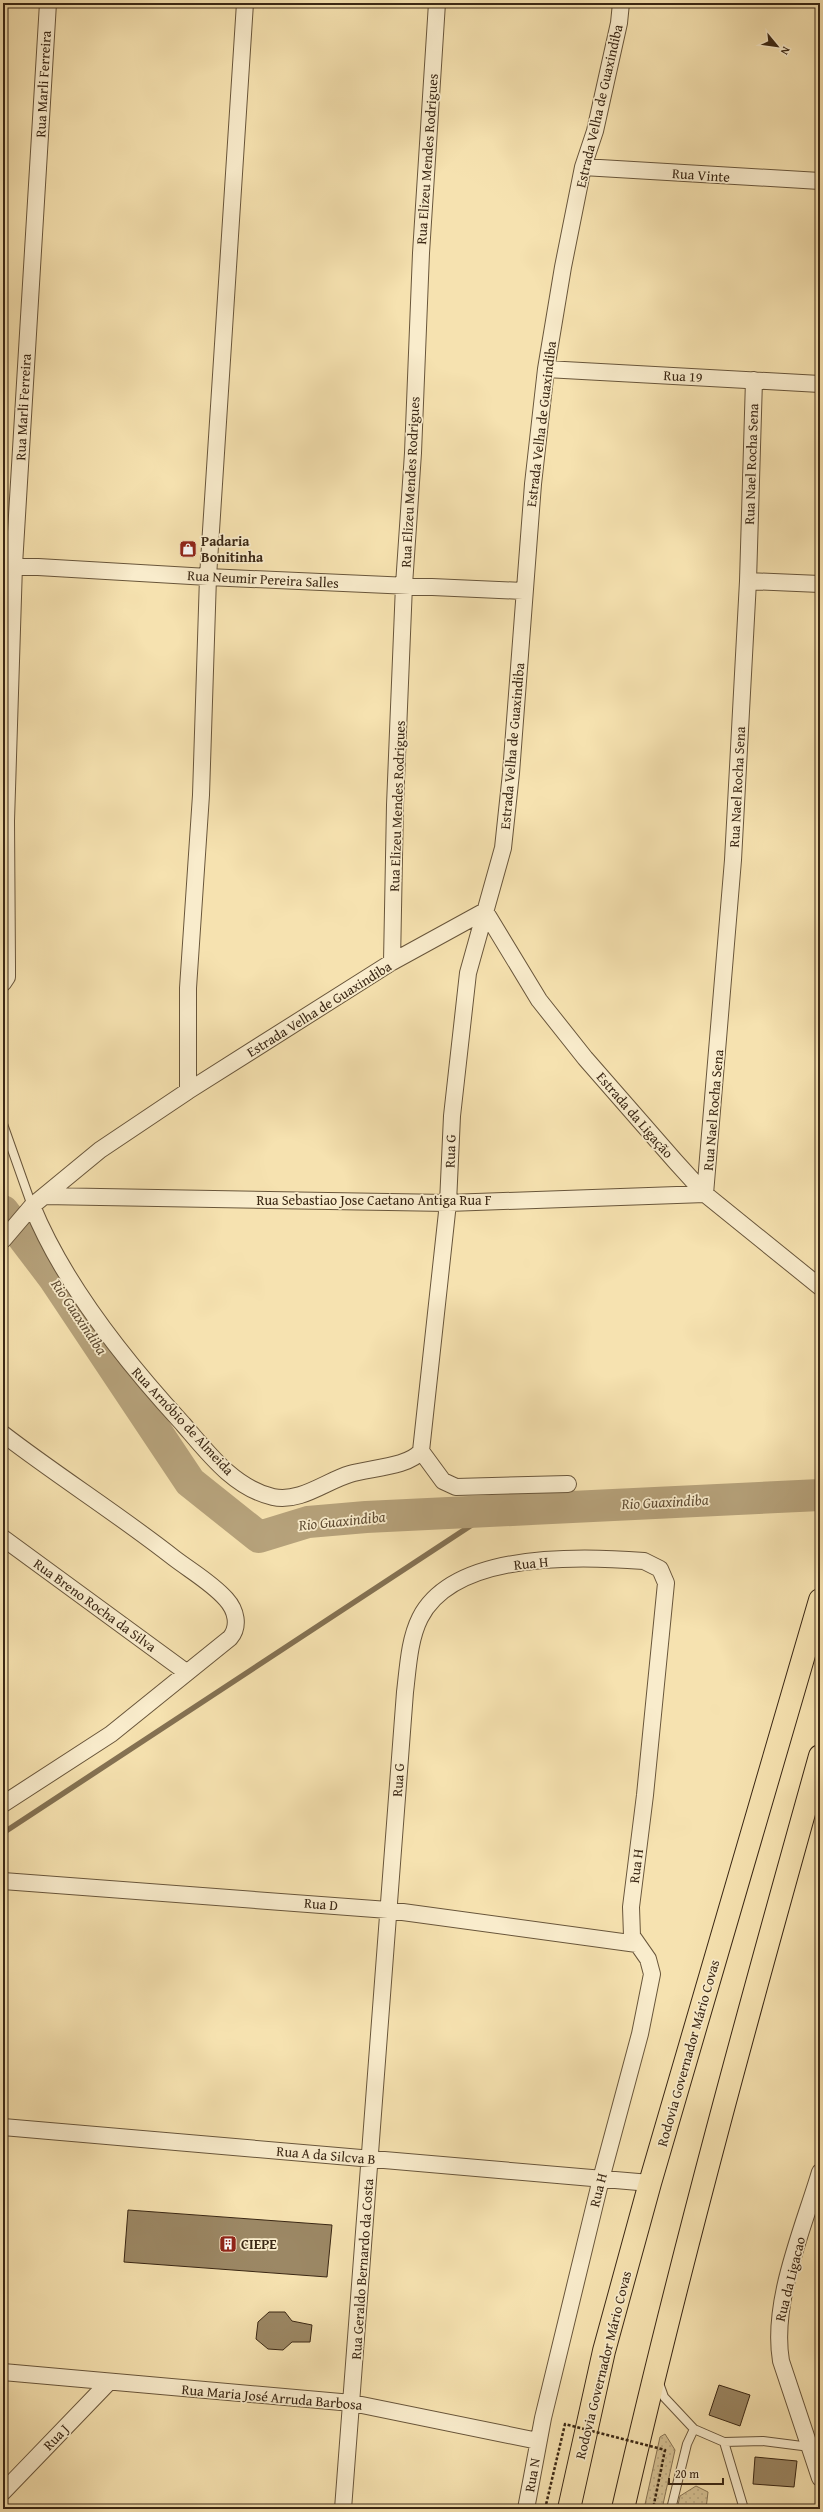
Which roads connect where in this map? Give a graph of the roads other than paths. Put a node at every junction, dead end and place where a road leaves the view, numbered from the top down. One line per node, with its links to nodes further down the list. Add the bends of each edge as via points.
1 (48, 3): 10 (street, Rua Marli Ferreira)
2 (245, 3): 11 (street)
3 (437, 3): 14 (street, Rua Elizeu Mendes Rodrigues)
4 (621, 3): 5 (street, Estrada Velha de Guaxindiba, via 619,23 595,130)
5 (583, 167): 6 (street, Rua Vinte); 7 (street, Estrada Velha de Guaxindiba, via 562,268)
6 (820, 181)
7 (546, 370): 8 (street, Rua 19); 15 (street, Estrada Velha de Guaxindiba)
8 (754, 380): 9 (street, Rua 19); 12 (street, Rua Nael Rocha Sena)
9 (820, 384)
10 (8, 565): 11 (street, Rua Neumir Pereira Salles); 18 (street, Rua Marli Ferreira, via 8,966)
11 (208, 577): 14 (street, Rua Neumir Pereira Salles); 19 (street, via 201,795 188,988)
12 (748, 581): 13 (street); 21 (street, Rua Nael Rocha Sena, via 733,860)
13 (820, 584)
14 (404, 585): 15 (street, Rua Neumir Pereira Salles); 17 (street, Rua Elizeu Mendes Rodrigues)
15 (523, 591): 16 (street, Estrada Velha de Guaxindiba, via 516,707 502,848)
16 (485, 911): 17 (street, Estrada Velha de Guaxindiba); 21 (street, Estrada da Ligação, via 539,1000 585,1058); 23 (street, Rua G, via 468,973 452,1116)
17 (392, 962): 19 (street, Estrada Velha de Guaxindiba)
18 (4, 981)
19 (188, 1091): 22 (street, Estrada Velha de Guaxindiba, via 100,1150)
20 (3, 1124): 22 (lane)
21 (705, 1194): 23 (street, Rua Sebastiao Jose Caetano Antiga Rua F); 25 (street, Estrada da Ligação)
22 (38, 1201): 23 (street, Rua Sebastiao Jose Caetano Antiga Rua F); 24 (street, Estrada Velha de Guaxindiba); 27 (street, Rua Arnóbio de Almeida, via 58,1260 139,1376 215,1461 249,1487 274,1497 292,1498 342,1476 410,1460)
23 (448, 1203): 27 (street, Rua G)
24 (5, 1237)
25 (820, 1287)
26 (3, 1434): 32 (street, via 44,1466 142,1533 227,1600 236,1618 234,1634)
27 (421, 1451): 28 (street, via 443,1481 456,1487)
28 (568, 1484)
29 (3, 1538): 32 (street, Rua Breno Rocha da Silva)
30 (820, 1600): 42 (highway, Rodovia Governador Mário Covas)
31 (410, 1650): 36 (street, Rua G); 37 (street, Rua H, via 425,1610 449,1586 478,1572 526,1562 573,1560 644,1561 660,1569 666,1583 631,1907 631,1928)
32 (186, 1672): 34 (street, via 112,1734)
33 (820, 1756): 43 (highway, via 777,1907)
34 (3, 1804)
35 (3, 1881): 36 (street, Rua D)
36 (388, 1910): 37 (street, Rua D); 39 (street, Rua Geraldo Bernardo da Costa)
37 (636, 1944): 41 (street, Rua H, via 648,1959 652,1974 640,2034)
38 (3, 2127): 39 (street, Rua A da Silcva B)
39 (370, 2159): 41 (street, Rua A da Silcva B); 46 (street, Rua Geraldo Bernardo da Costa)
40 (820, 2172): 50 (street, Rua da Ligacao, via 785,2287 778,2326 781,2361)
41 (601, 2179): 42 (street, Rua A da Silcva B); 48 (street, Rua H)
42 (650, 2183): 55 (highway, Rodovia Governador Mário Covas, via 604,2351)
43 (655, 2371): 47 (lane, via 664,2397); 56 (highway)
44 (3, 2372): 45 (street, Rua Maria José Arruda Barbosa)
45 (109, 2382): 46 (street, Rua Maria José Arruda Barbosa); 52 (street, Rua J)
46 (352, 2403): 48 (street, Rua Maria José Arruda Barbosa); 53 (street, Rua Geraldo Bernardo da Costa)
47 (694, 2429): 49 (lane); 57 (lane, via 687,2444)
48 (538, 2441): 54 (street, Rua N)
49 (724, 2442): 50 (lane, via 763,2441); 58 (lane)
50 (811, 2448): 51 (street, Rua da Ligacao)
51 (820, 2478)
52 (3, 2492)
53 (342, 2509)
54 (526, 2509)
55 (569, 2509)
56 (623, 2509)
57 (671, 2509)
58 (744, 2509)

